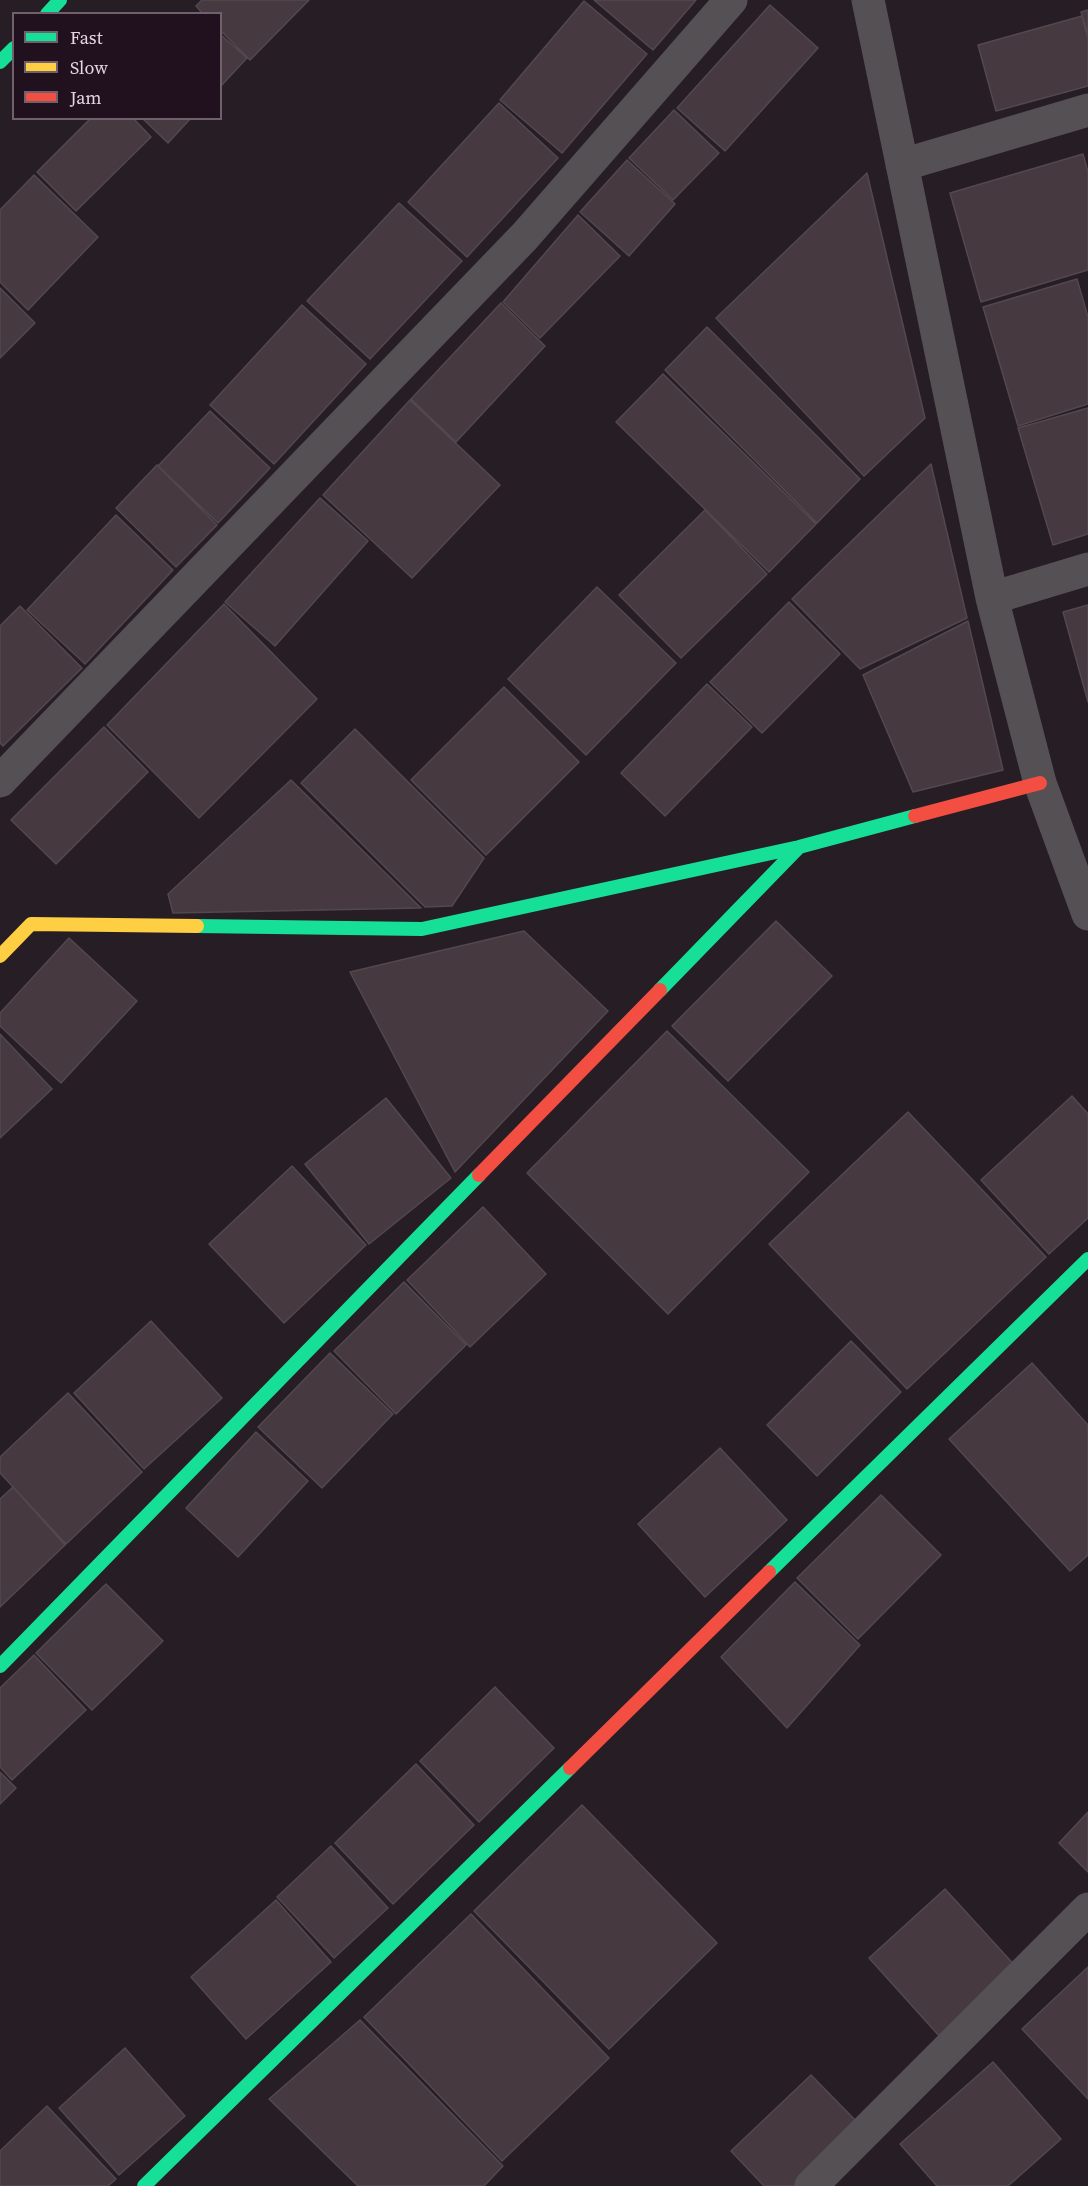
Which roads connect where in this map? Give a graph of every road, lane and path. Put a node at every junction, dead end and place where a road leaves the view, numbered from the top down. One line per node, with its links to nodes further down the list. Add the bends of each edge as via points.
1 (60, 0): 4 (street)
2 (731, 0): 11 (street, via 525,236)
3 (868, 0): 8 (street)
4 (49, 12)
5 (12, 50): 6 (street)
6 (0, 62)
7 (1088, 110): 8 (street)
8 (902, 165): 10 (street)
9 (1088, 569): 10 (street)
10 (992, 598): 12 (street)
11 (0, 781)
12 (1040, 783): 13 (street); 14 (street)
13 (799, 847): 15 (street, via 422,929 32,924); 17 (street)
14 (1088, 914)
15 (0, 956)
16 (1088, 1259): 19 (street)
17 (0, 1666)
18 (1088, 1909): 20 (street)
19 (144, 2186)
20 (811, 2186)

